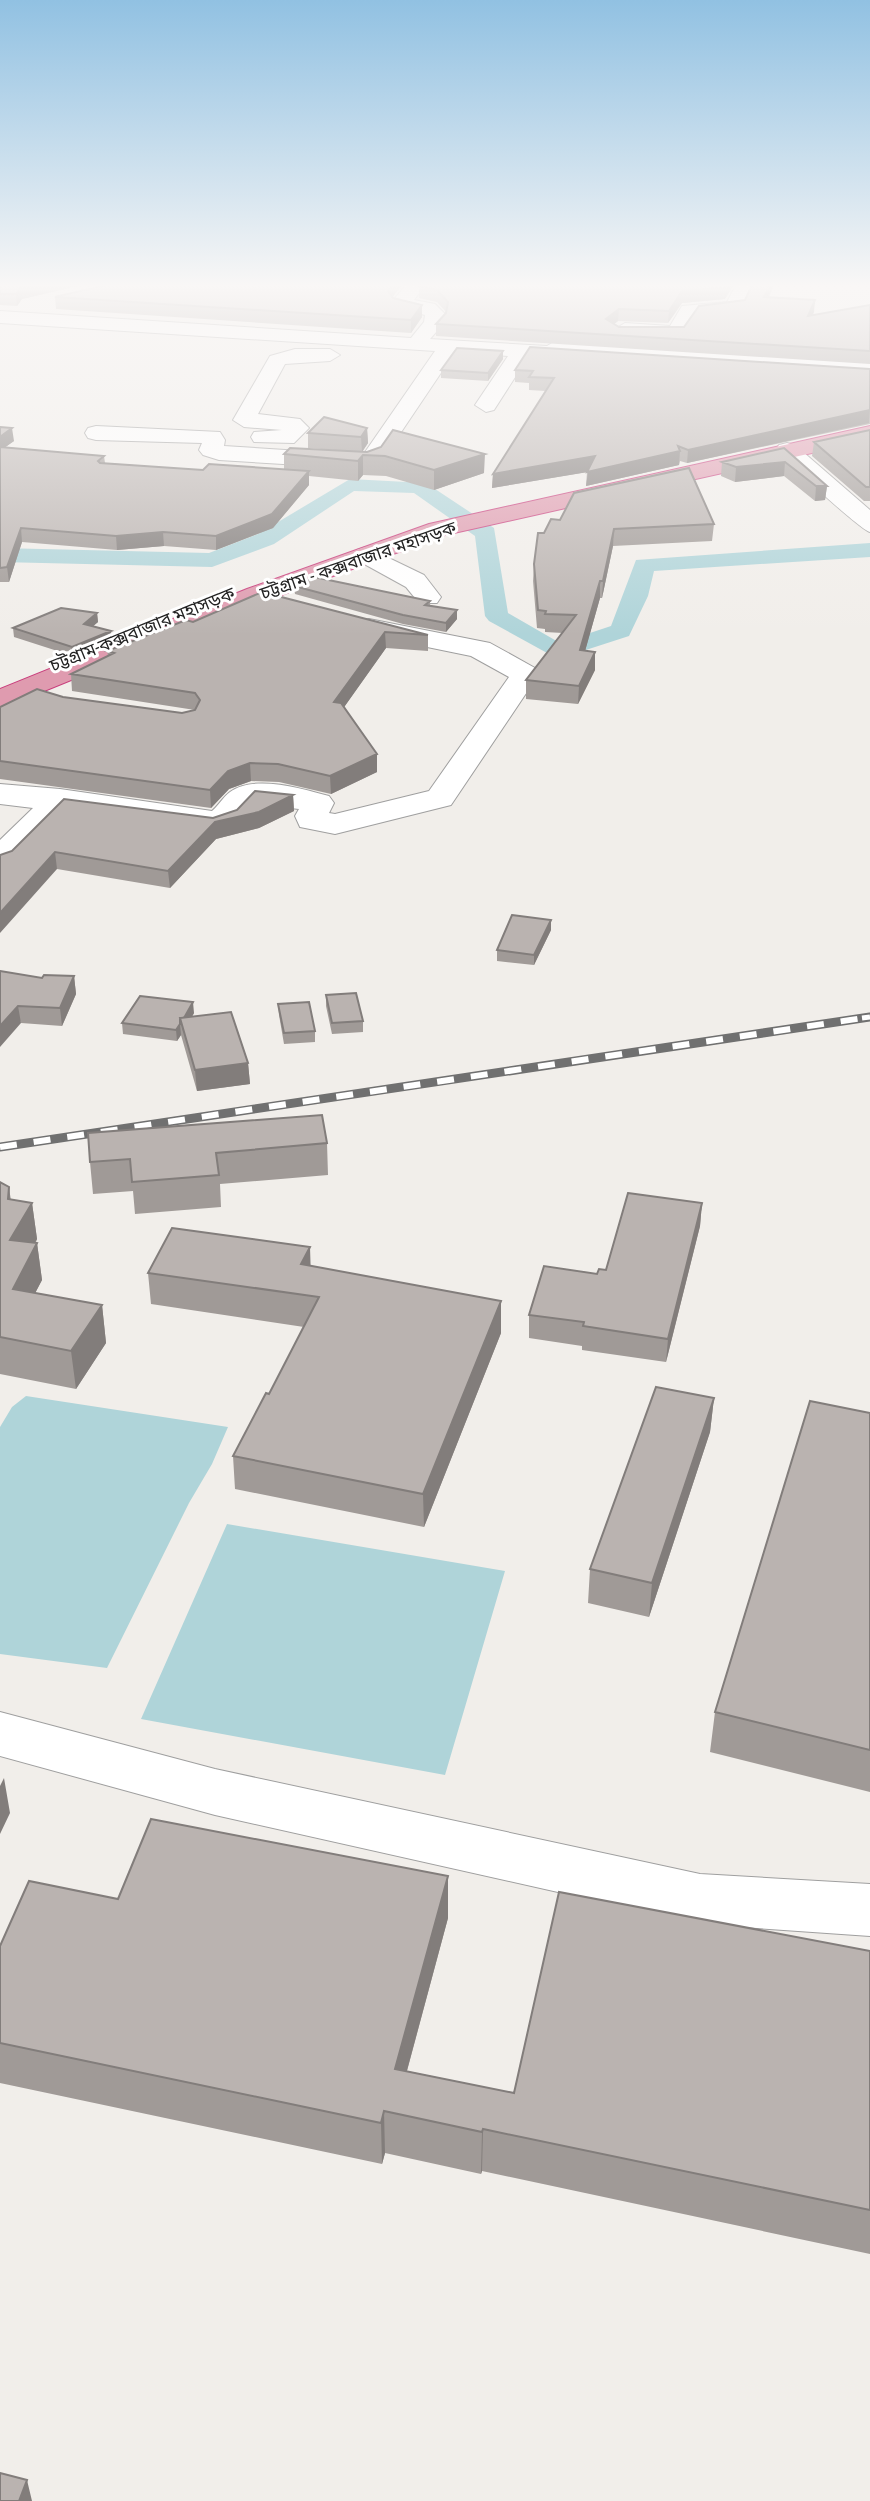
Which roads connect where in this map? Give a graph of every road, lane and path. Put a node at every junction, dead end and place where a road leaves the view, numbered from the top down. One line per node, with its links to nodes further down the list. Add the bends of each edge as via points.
1 (254, 402): 8 (street, via 244,420 298,428 286,438)
2 (411, 402): 6 (street, via 366,462 219,453 211,450 212,437)
3 (488, 402): 4 (street)
4 (486, 405)
5 (870, 422): 10 (highway)
6 (96, 433)
7 (870, 433): 9 (highway, চট্টগ্রাম - কক্সবাজার মহাসড়ক)
8 (262, 437)
9 (787, 450): 10 (highway, চট্টগ্রাম - কক্সবাজার মহাসড়ক); 11 (street)
10 (492, 512): 12 (highway, চট্টগ্রাম - কক্সবাজার মহাসড়ক)
11 (870, 525)
12 (430, 527): 13 (highway, চট্টগ্রাম - কক্সবাজার মহাসড়ক); 18 (highway, চট্টগ্রাম-কক্সবাজার মহাসড়ক, via 358,545 171,615)
13 (366, 555): 14 (highway, চট্টগ্রাম - কক্সবাজার মহাসড়ক); 15 (street, via 415,581)
14 (256, 595): 16 (street); 18 (highway, চট্টগ্রাম - কক্সবাজার মহাসড়ক)
15 (428, 597)
16 (299, 607)
17 (342, 619): 21 (street, via 480,649 525,674 440,798 323,822 311,816 318,803 254,794 244,797 223,820 214,821)
18 (7, 693): 19 (street)
19 (65, 702)
20 (0, 794): 21 (street)
21 (60, 799): 22 (street)
22 (0, 859)
23 (0, 1734): 24 (street, via 215,1792 700,1899)
24 (870, 1910)

